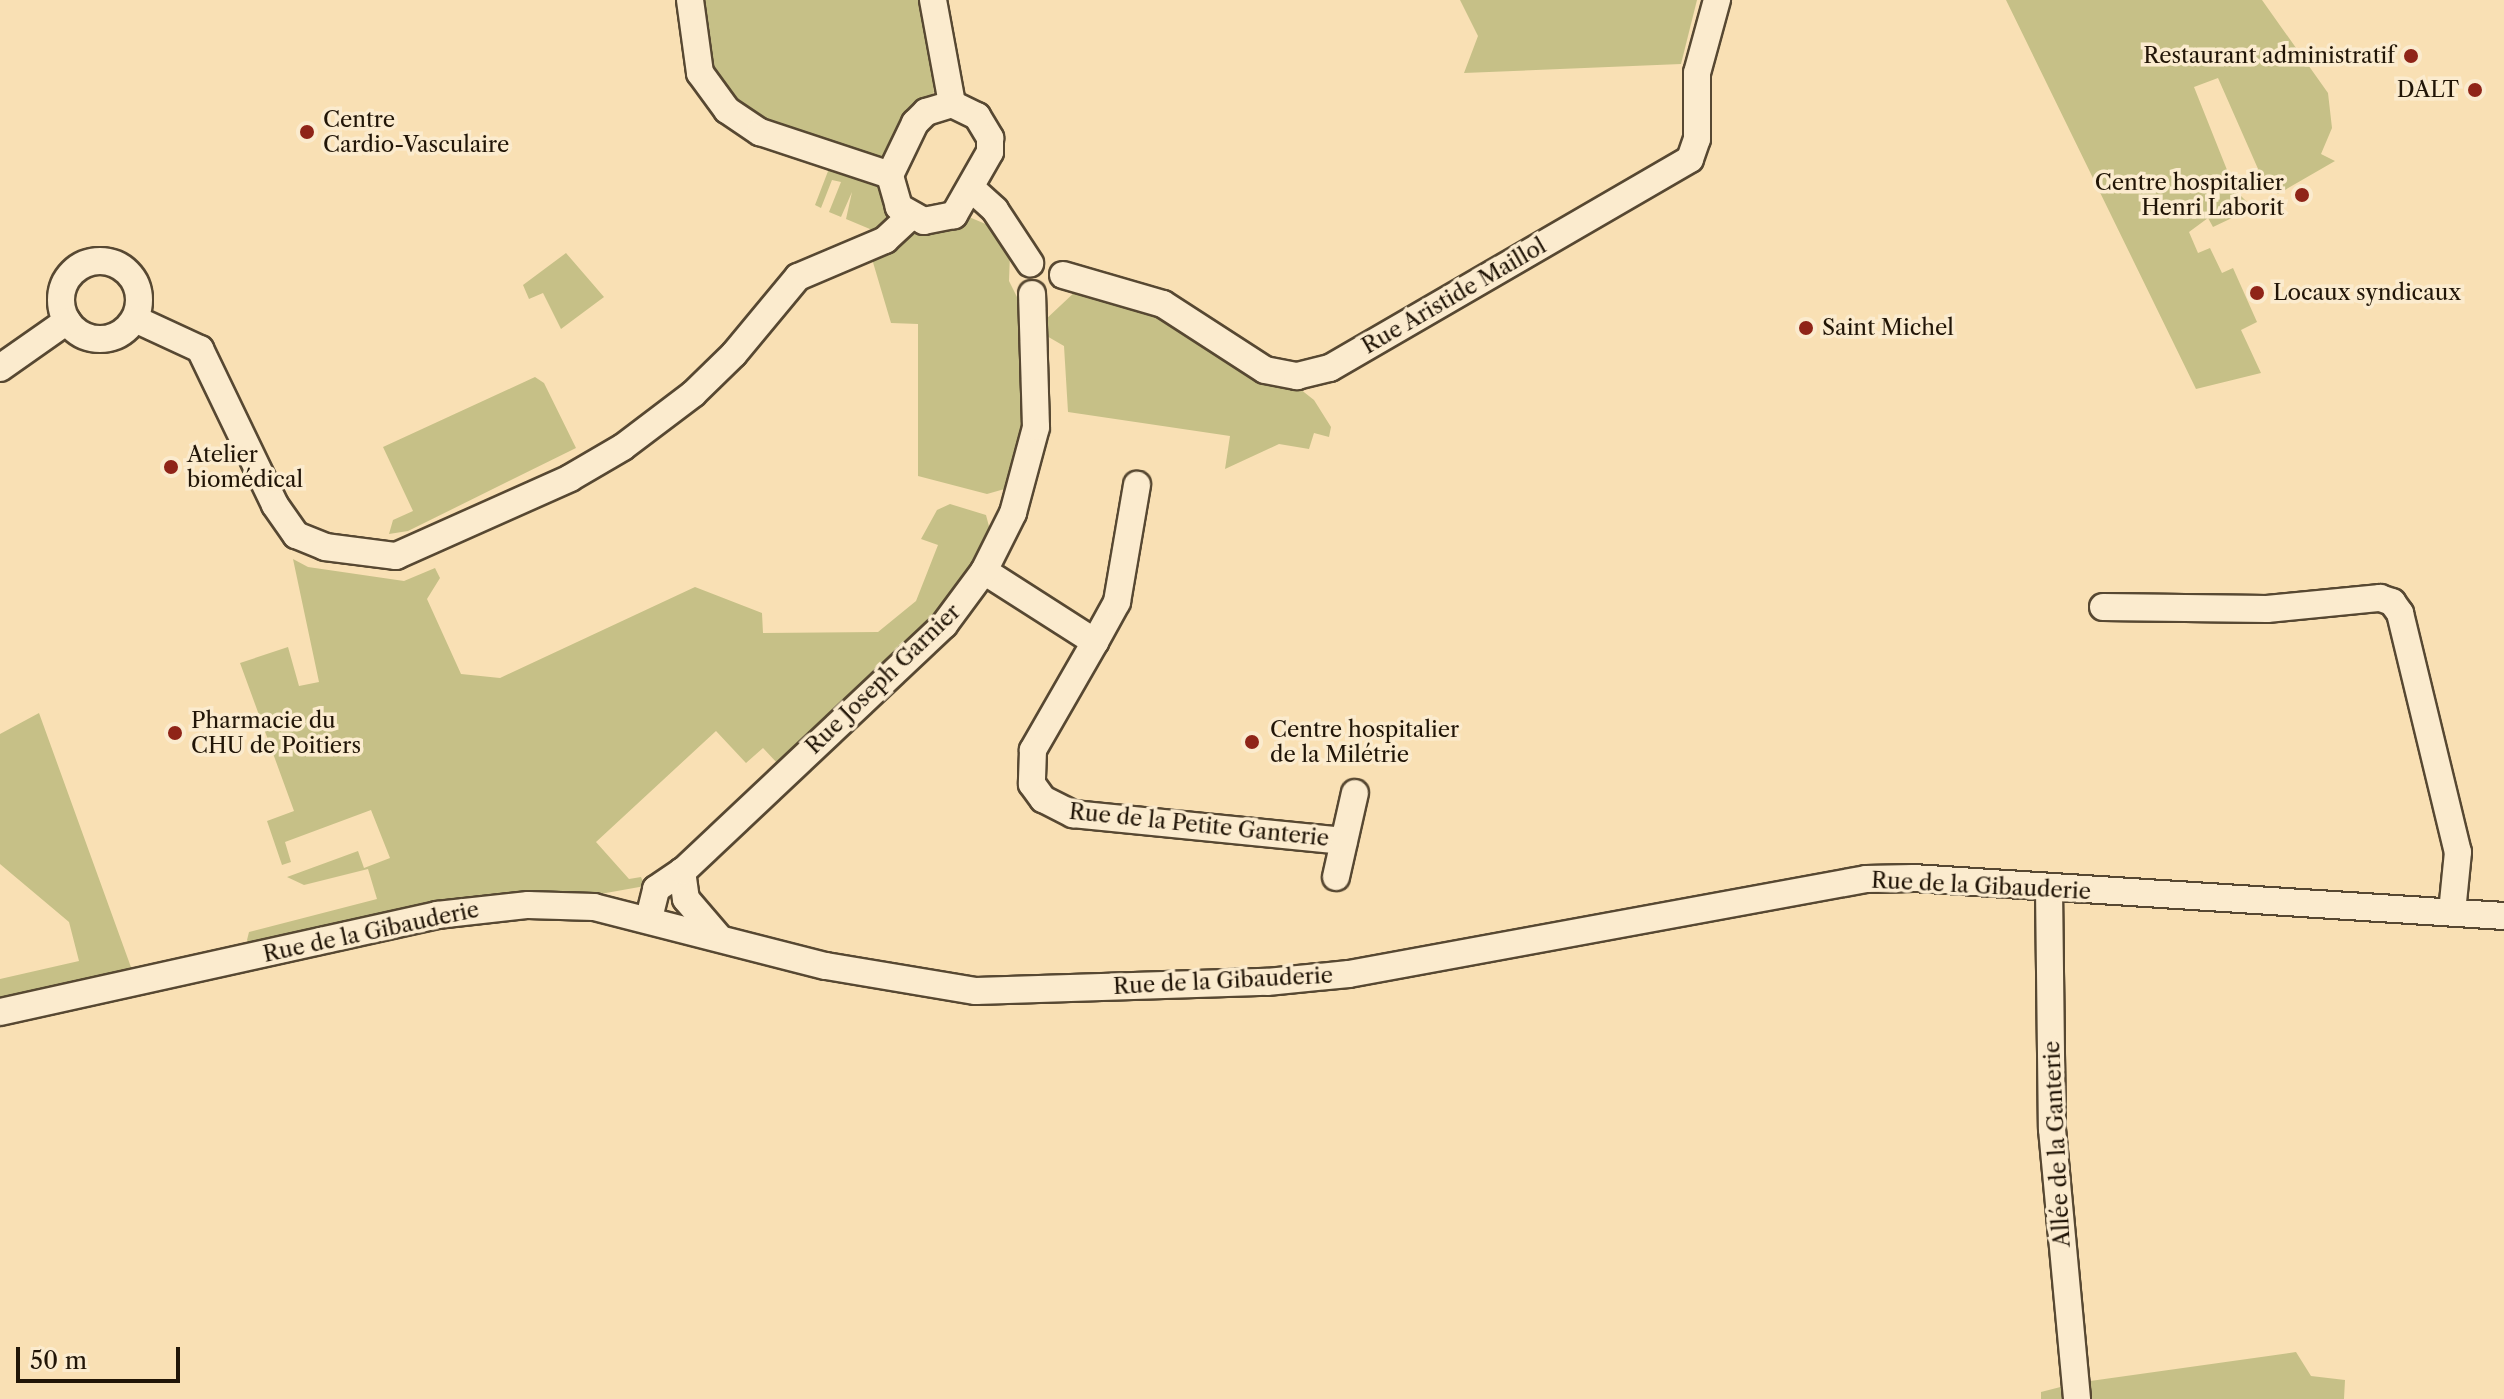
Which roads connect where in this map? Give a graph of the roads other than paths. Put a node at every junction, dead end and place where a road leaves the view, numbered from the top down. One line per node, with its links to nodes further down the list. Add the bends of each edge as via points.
1 (690, 0): 5 (street, via 700,73 727,110 760,132)
2 (933, 0): 4 (street)
3 (1717, 0): 9 (street, Rue Aristide Maillol, via 1697,73 1697,139 1690,159 1330,368 1297,376 1265,370 1163,304)
4 (952, 104): 5 (street, via 926,112 915,123); 6 (street, via 977,116 990,138 990,152)
5 (890, 175): 7 (street, via 899,207)
6 (972, 189): 7 (street, via 954,215 939,221); 8 (street, via 995,210)
7 (911, 216): 11 (street, via 885,240 798,277 714,374 623,447 570,478 396,556 325,547 296,535 275,505 200,349)
8 (1030, 263)
9 (1063, 275)
10 (1032, 294): 15 (street, Rue Joseph Garnier, via 1036,427 1013,513)
11 (135, 319): 12 (street, via 124,332 106,339 84,336); 12 (street, via 136,283 120,265 96,261 67,279 61,300)
12 (67, 321): 13 (street)
13 (0, 368)
14 (1137, 485): 17 (street, Rue de la Petite Ganterie, via 1117,602)
15 (984, 571): 17 (street); 20 (street, Rue Joseph Garnier, via 944,625)
16 (2103, 607): 25 (street, via 2267,609 2380,598 2392,602 2400,613 2458,852)
17 (1095, 642): 19 (street, Rue de la Petite Ganterie, via 1033,750 1032,784 1043,799 1073,814)
18 (1355, 793): 19 (street)
19 (1344, 841): 21 (street)
20 (682, 871): 22 (street, Rue Joseph Garnier); 27 (street); 28 (street, via 686,899)
21 (1336, 877)
22 (656, 889): 24 (street, Rue Joseph Garnier); 27 (street)
23 (2049, 889): 25 (street, Rue de la Gibauderie); 28 (street, Rue de la Gibauderie, via 1866,879 1386,968 1251,983 976,991 839,969); 30 (street, Allée de la Ganterie, via 2052,1129)
24 (594, 907): 27 (street, Rue de la Gibauderie); 29 (street, Rue de la Gibauderie, via 528,905 437,915)
25 (2452, 912): 26 (street, Rue de la Gibauderie)
26 (2504, 916)
27 (657, 920): 28 (street, Rue de la Gibauderie)
28 (720, 937)
29 (0, 1012)
30 (2077, 1399)

